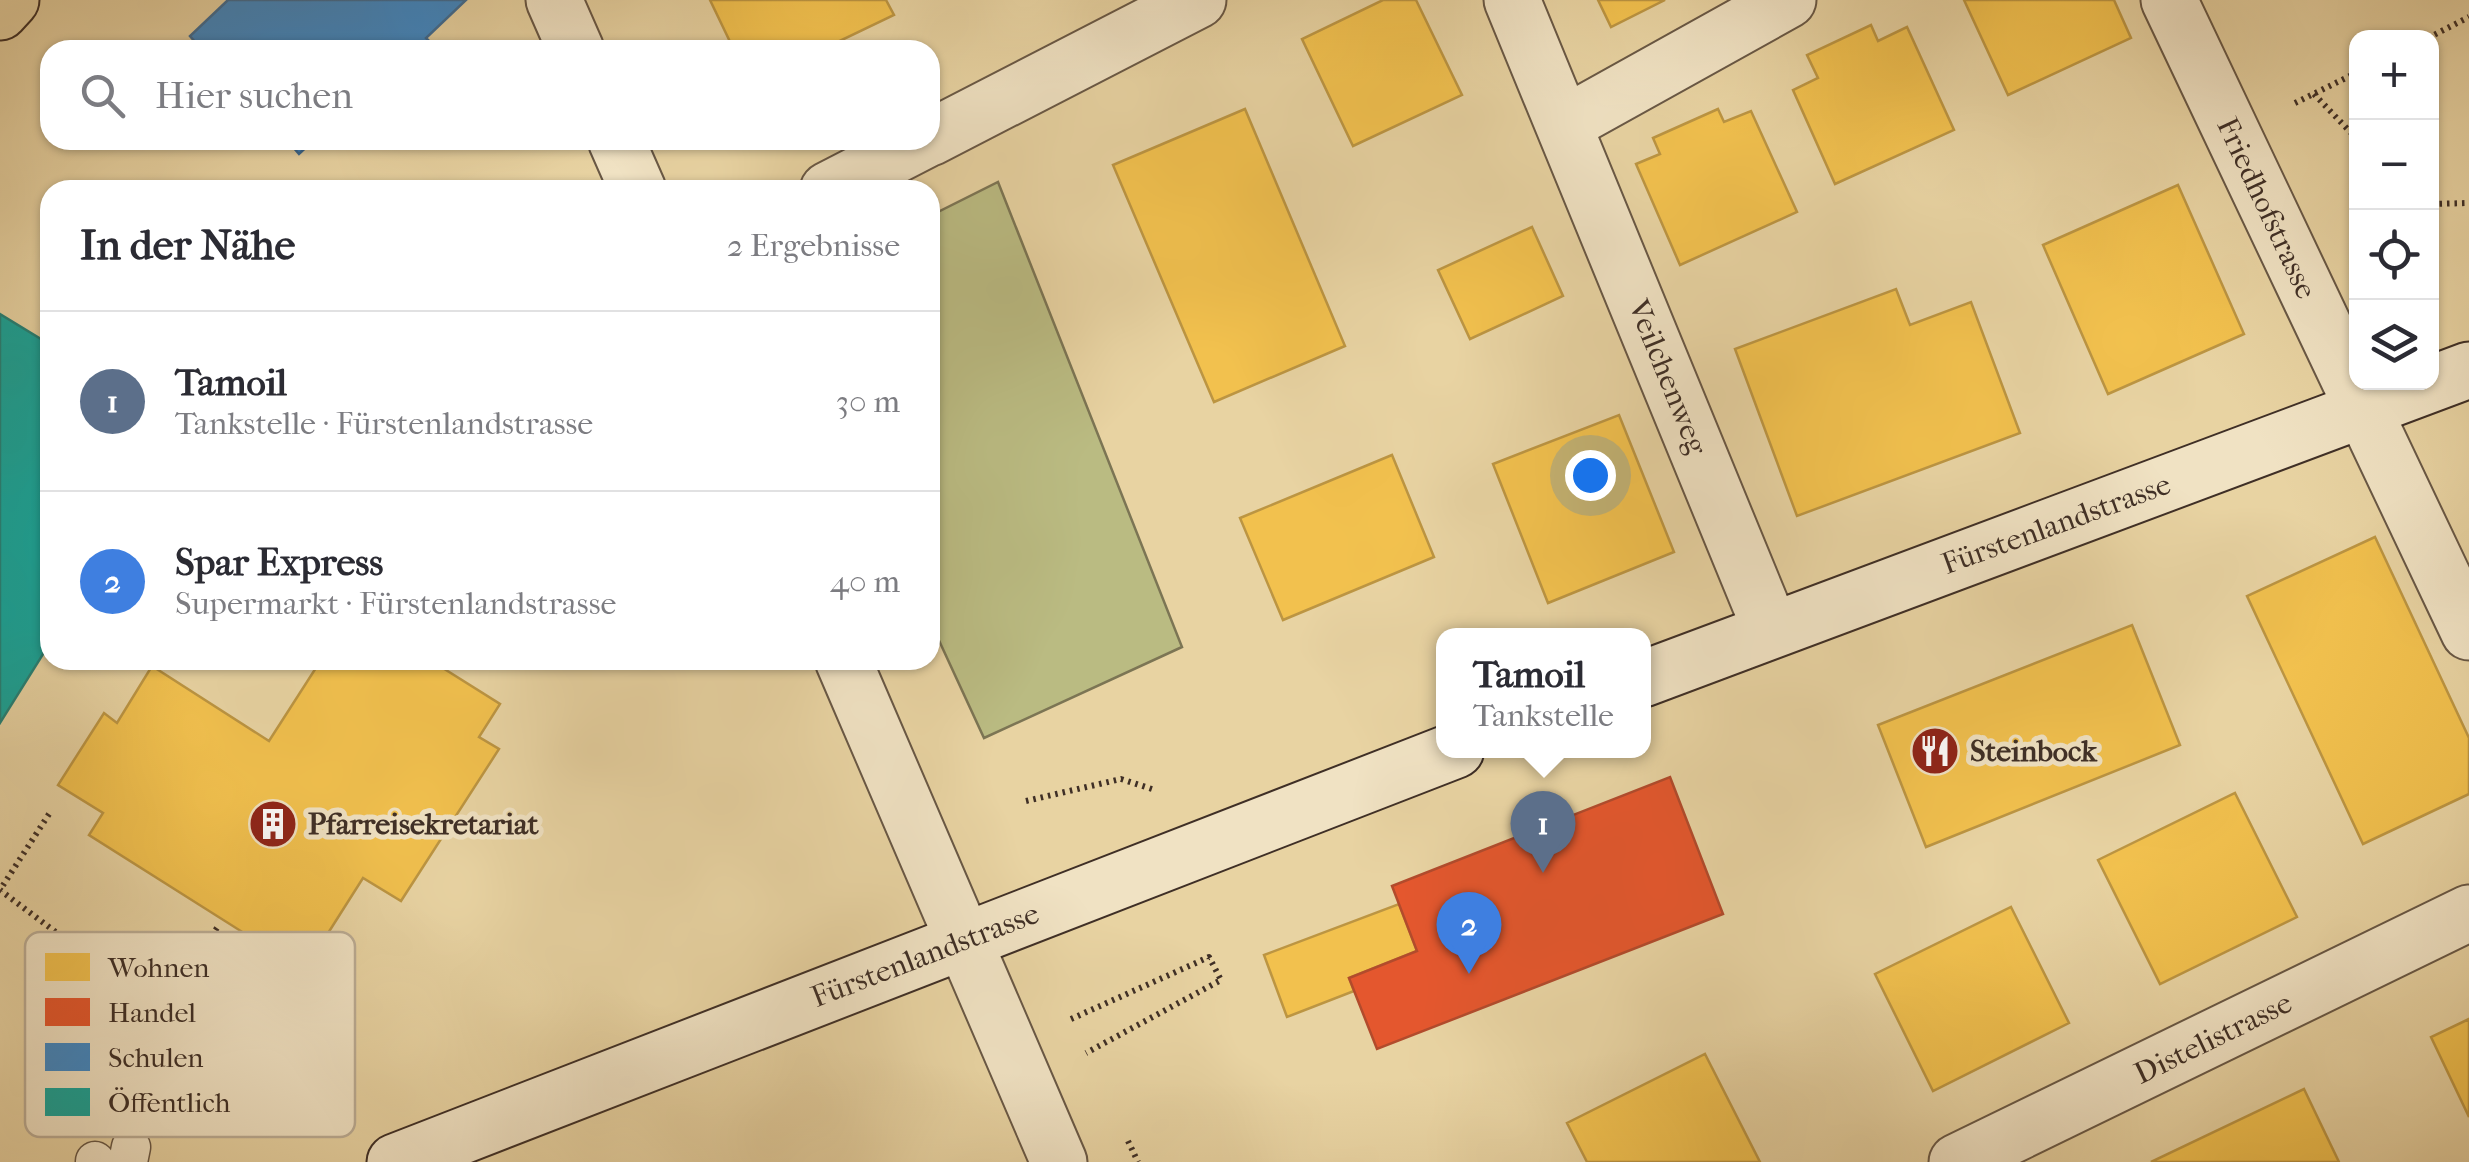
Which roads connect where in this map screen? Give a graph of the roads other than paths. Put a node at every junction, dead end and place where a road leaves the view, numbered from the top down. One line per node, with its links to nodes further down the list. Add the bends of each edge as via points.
1 (11, 0): 7 (main road)
2 (554, 0): 8 (street)
3 (1198, 0): 10 (street)
4 (1512, 0): 9 (street, Veilchenweg)
5 (1788, 0): 9 (street)
6 (2169, 0): 16 (street, Friedhofstrasse)
7 (0, 12)
8 (572, 40)
9 (1565, 124): 17 (street, Veilchenweg)
10 (940, 133)
11 (620, 150): 13 (street)
12 (906, 150): 14 (street)
13 (634, 180)
14 (848, 180)
15 (2469, 370): 16 (street, Fürstenlandstrasse)
16 (2365, 408): 17 (street, Fürstenlandstrasse); 18 (street, Friedhofstrasse)
17 (1771, 630): 20 (street, Fürstenlandstrasse)
18 (2469, 632)
19 (847, 670): 23 (street)
20 (1651, 676)
21 (1436, 758): 23 (street, Fürstenlandstrasse)
22 (2469, 914): 26 (street, Distelistrasse)
23 (962, 940): 24 (street, Fürstenlandstrasse); 25 (street)
24 (395, 1162)
25 (1059, 1162)
26 (1957, 1162)

